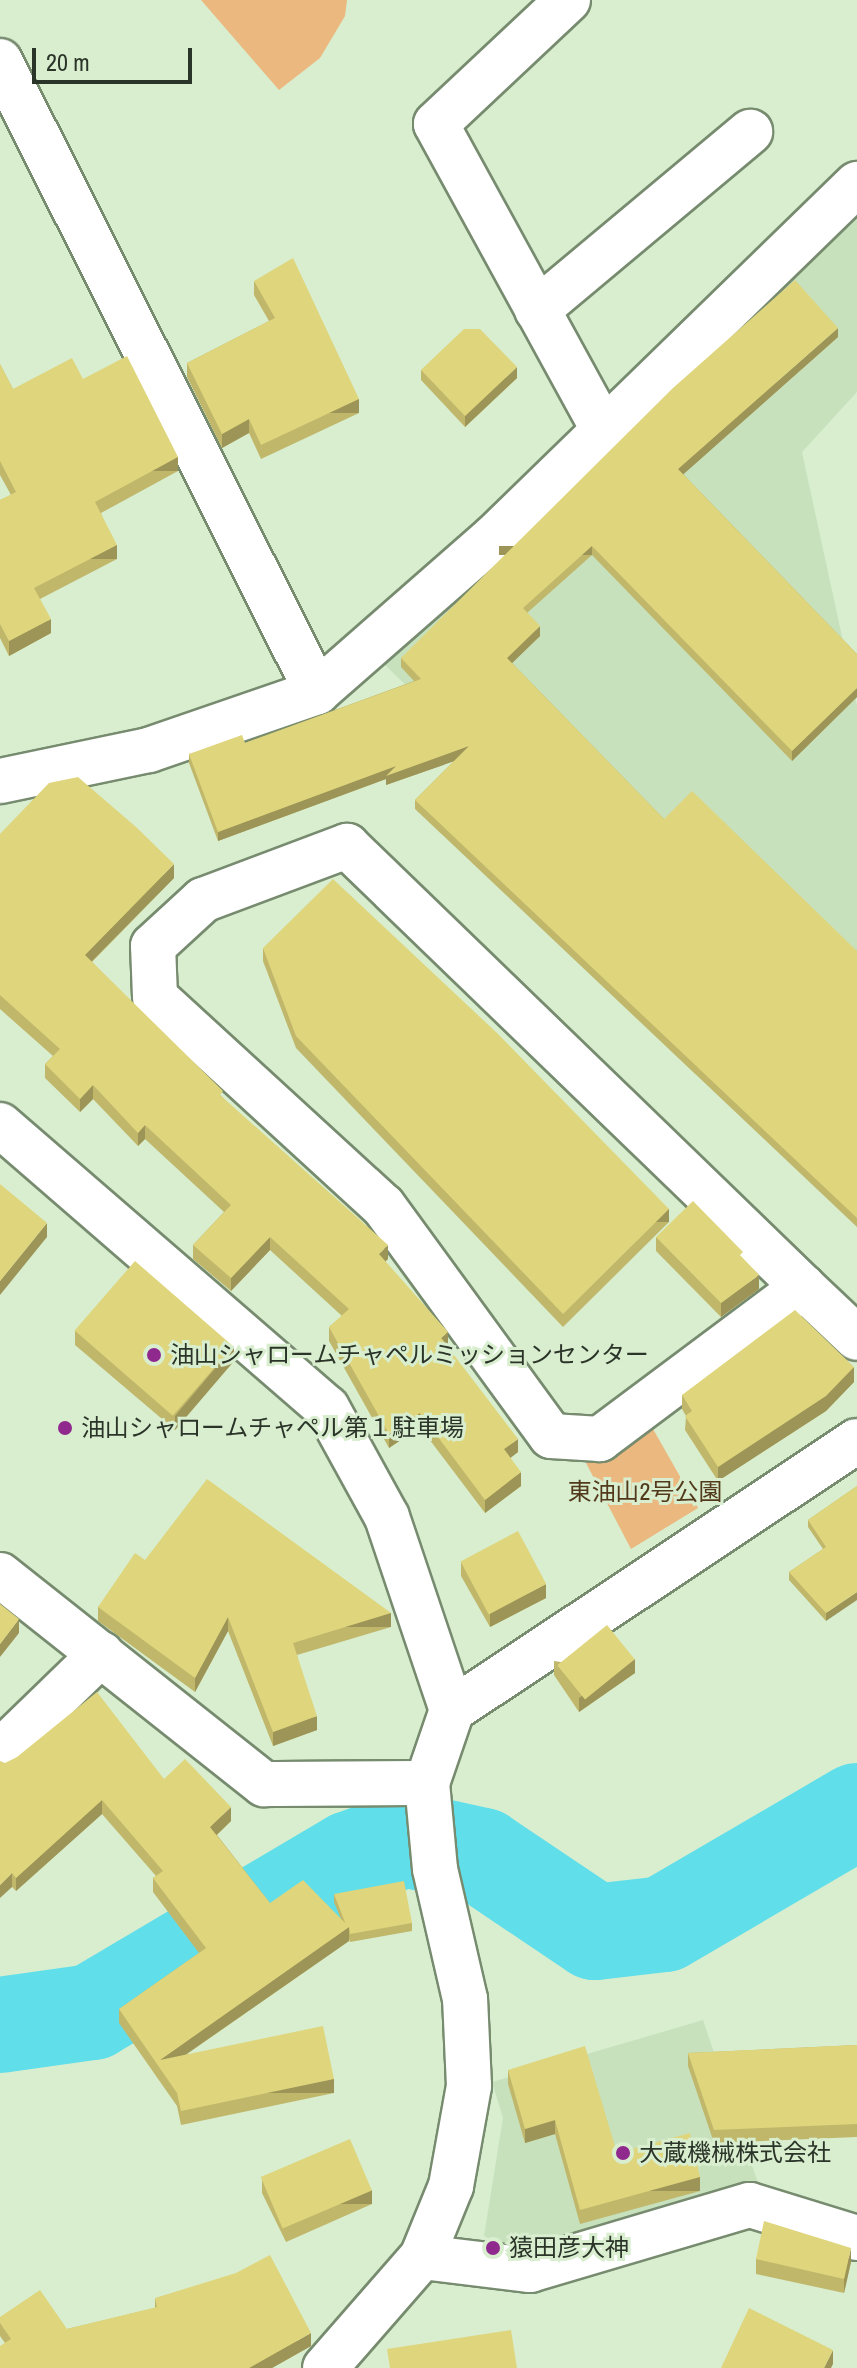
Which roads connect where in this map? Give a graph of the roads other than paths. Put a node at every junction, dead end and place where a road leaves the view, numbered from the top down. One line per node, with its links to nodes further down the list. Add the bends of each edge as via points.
1 (568, 0): 5 (street, via 436,124)
2 (0, 61): 7 (street)
3 (750, 132): 5 (street)
4 (857, 184): 6 (street)
5 (537, 310): 6 (street)
6 (604, 431): 7 (street, via 493,538)
7 (317, 692): 8 (street, via 149,750)
8 (0, 781)
9 (0, 1125): 15 (street, via 327,1408 387,1517)
10 (803, 1287): 10 (street, via 347,846 203,900 153,946 155,997 383,1206 551,1436 600,1439); 11 (street)
11 (857, 1338)
12 (857, 1441): 15 (street)
13 (0, 1575): 14 (street)
14 (101, 1654): 16 (street); 17 (street, via 264,1784)
15 (452, 1710): 17 (street)
16 (0, 1752)
17 (427, 1783): 19 (street, via 435,1869 465,1999 469,2086 451,2186)
18 (857, 2238): 19 (street, via 750,2205 530,2270)
19 (422, 2257): 20 (street)
20 (325, 2368)

